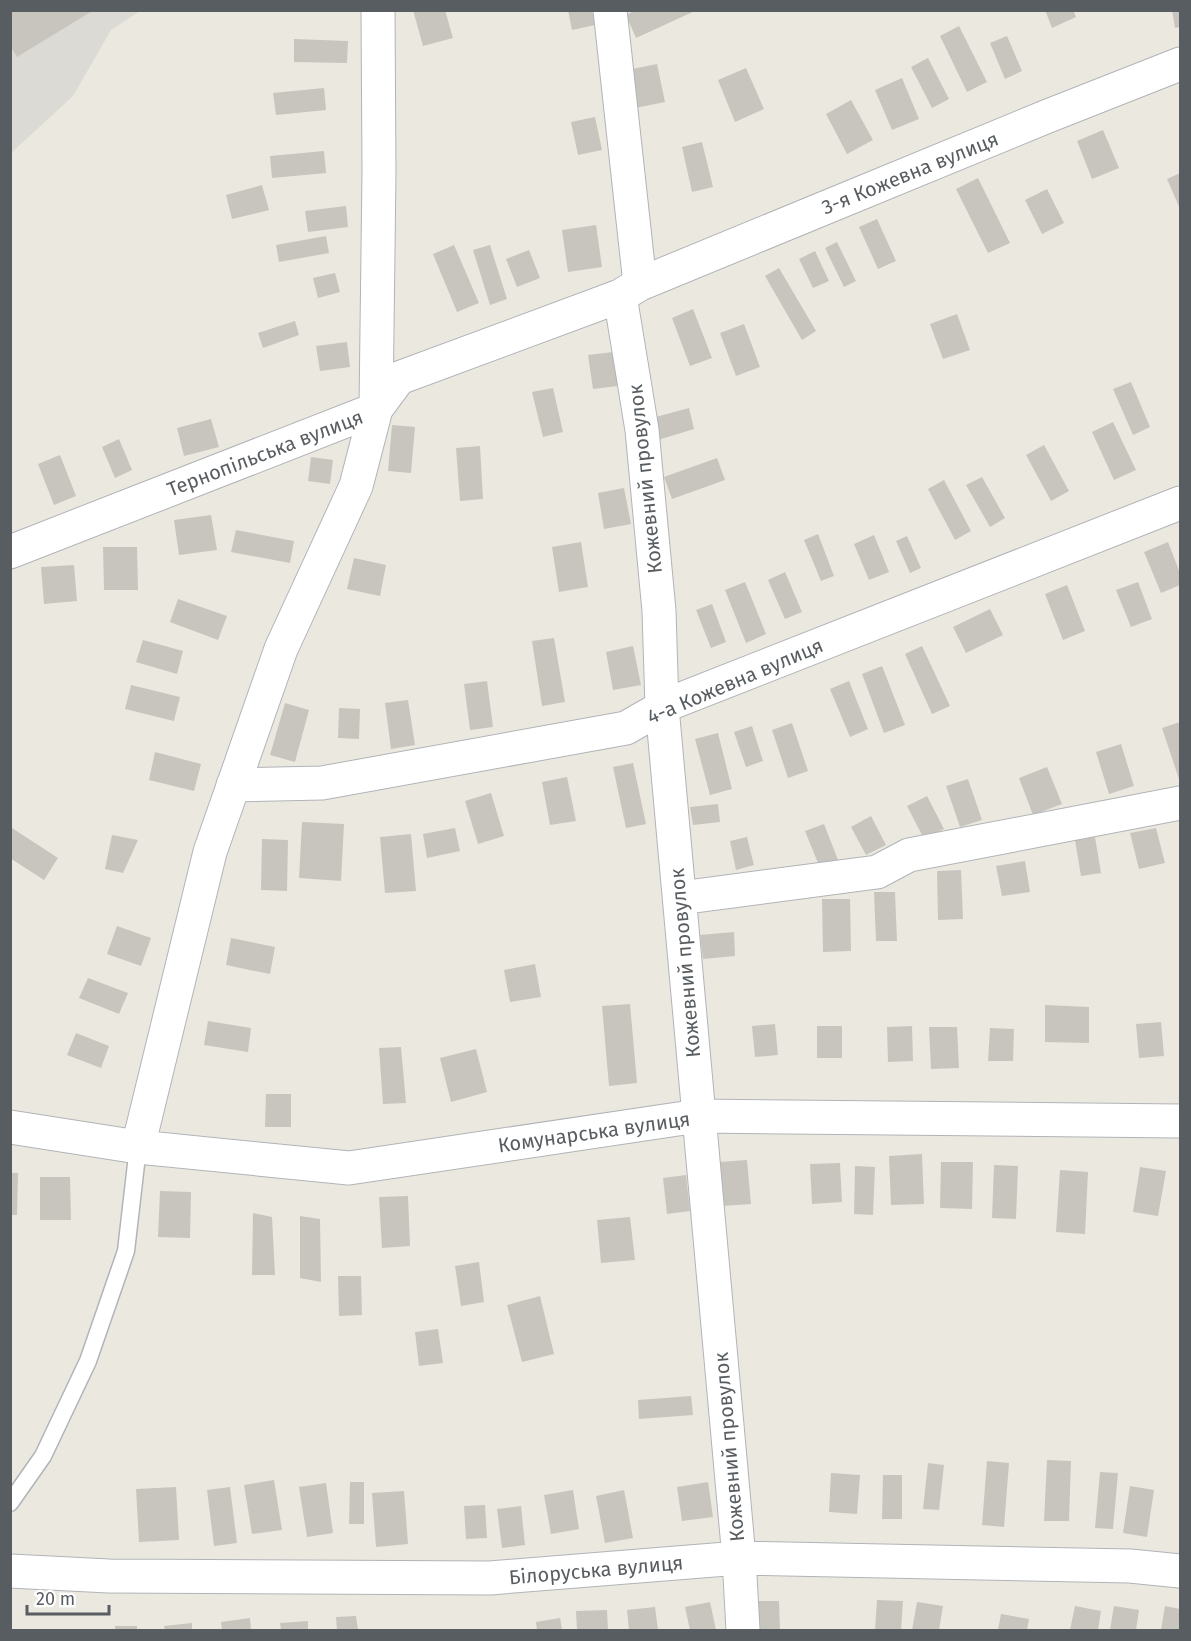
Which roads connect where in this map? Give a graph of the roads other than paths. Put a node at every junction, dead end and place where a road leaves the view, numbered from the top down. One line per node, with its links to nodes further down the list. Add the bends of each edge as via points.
1 (378, 10): 5 (street)
2 (610, 10): 4 (street, Кожевний провулок)
3 (1180, 64): 4 (street, 3-я Кожевна вулиця)
4 (630, 290): 5 (street, Тернопільська вулиця, via 399,378); 8 (street, Кожевний провулок, via 659,611)
5 (376, 409): 7 (street, Тернопільська вулиця); 9 (street, via 356,486 280,649)
6 (1180, 503): 8 (street, 4-а Кожевна вулиця)
7 (10, 552)
8 (662, 707): 9 (street, 4-а Кожевна вулиця, via 627,728 322,783); 11 (street, Кожевний провулок)
9 (233, 785): 15 (street, via 210,852)
10 (1180, 803): 11 (street, via 909,855 877,872)
11 (680, 898): 12 (street, Кожевний провулок)
12 (698, 1116): 13 (street, Комунарська вулиця); 15 (street, Комунарська вулиця, via 349,1167); 17 (street, Кожевний провулок)
13 (1180, 1121)
14 (10, 1128): 15 (street, Комунарська вулиця)
15 (138, 1147): 16 (lane, via 126,1251 88,1361 43,1456)
16 (10, 1503)
17 (740, 1558): 18 (street, Білоруська вулиця, via 490,1578 109,1576); 19 (street, Білоруська вулиця, via 1130,1566); 20 (street, Кожевний провулок)
18 (10, 1571)
19 (1180, 1571)
20 (743, 1630)

